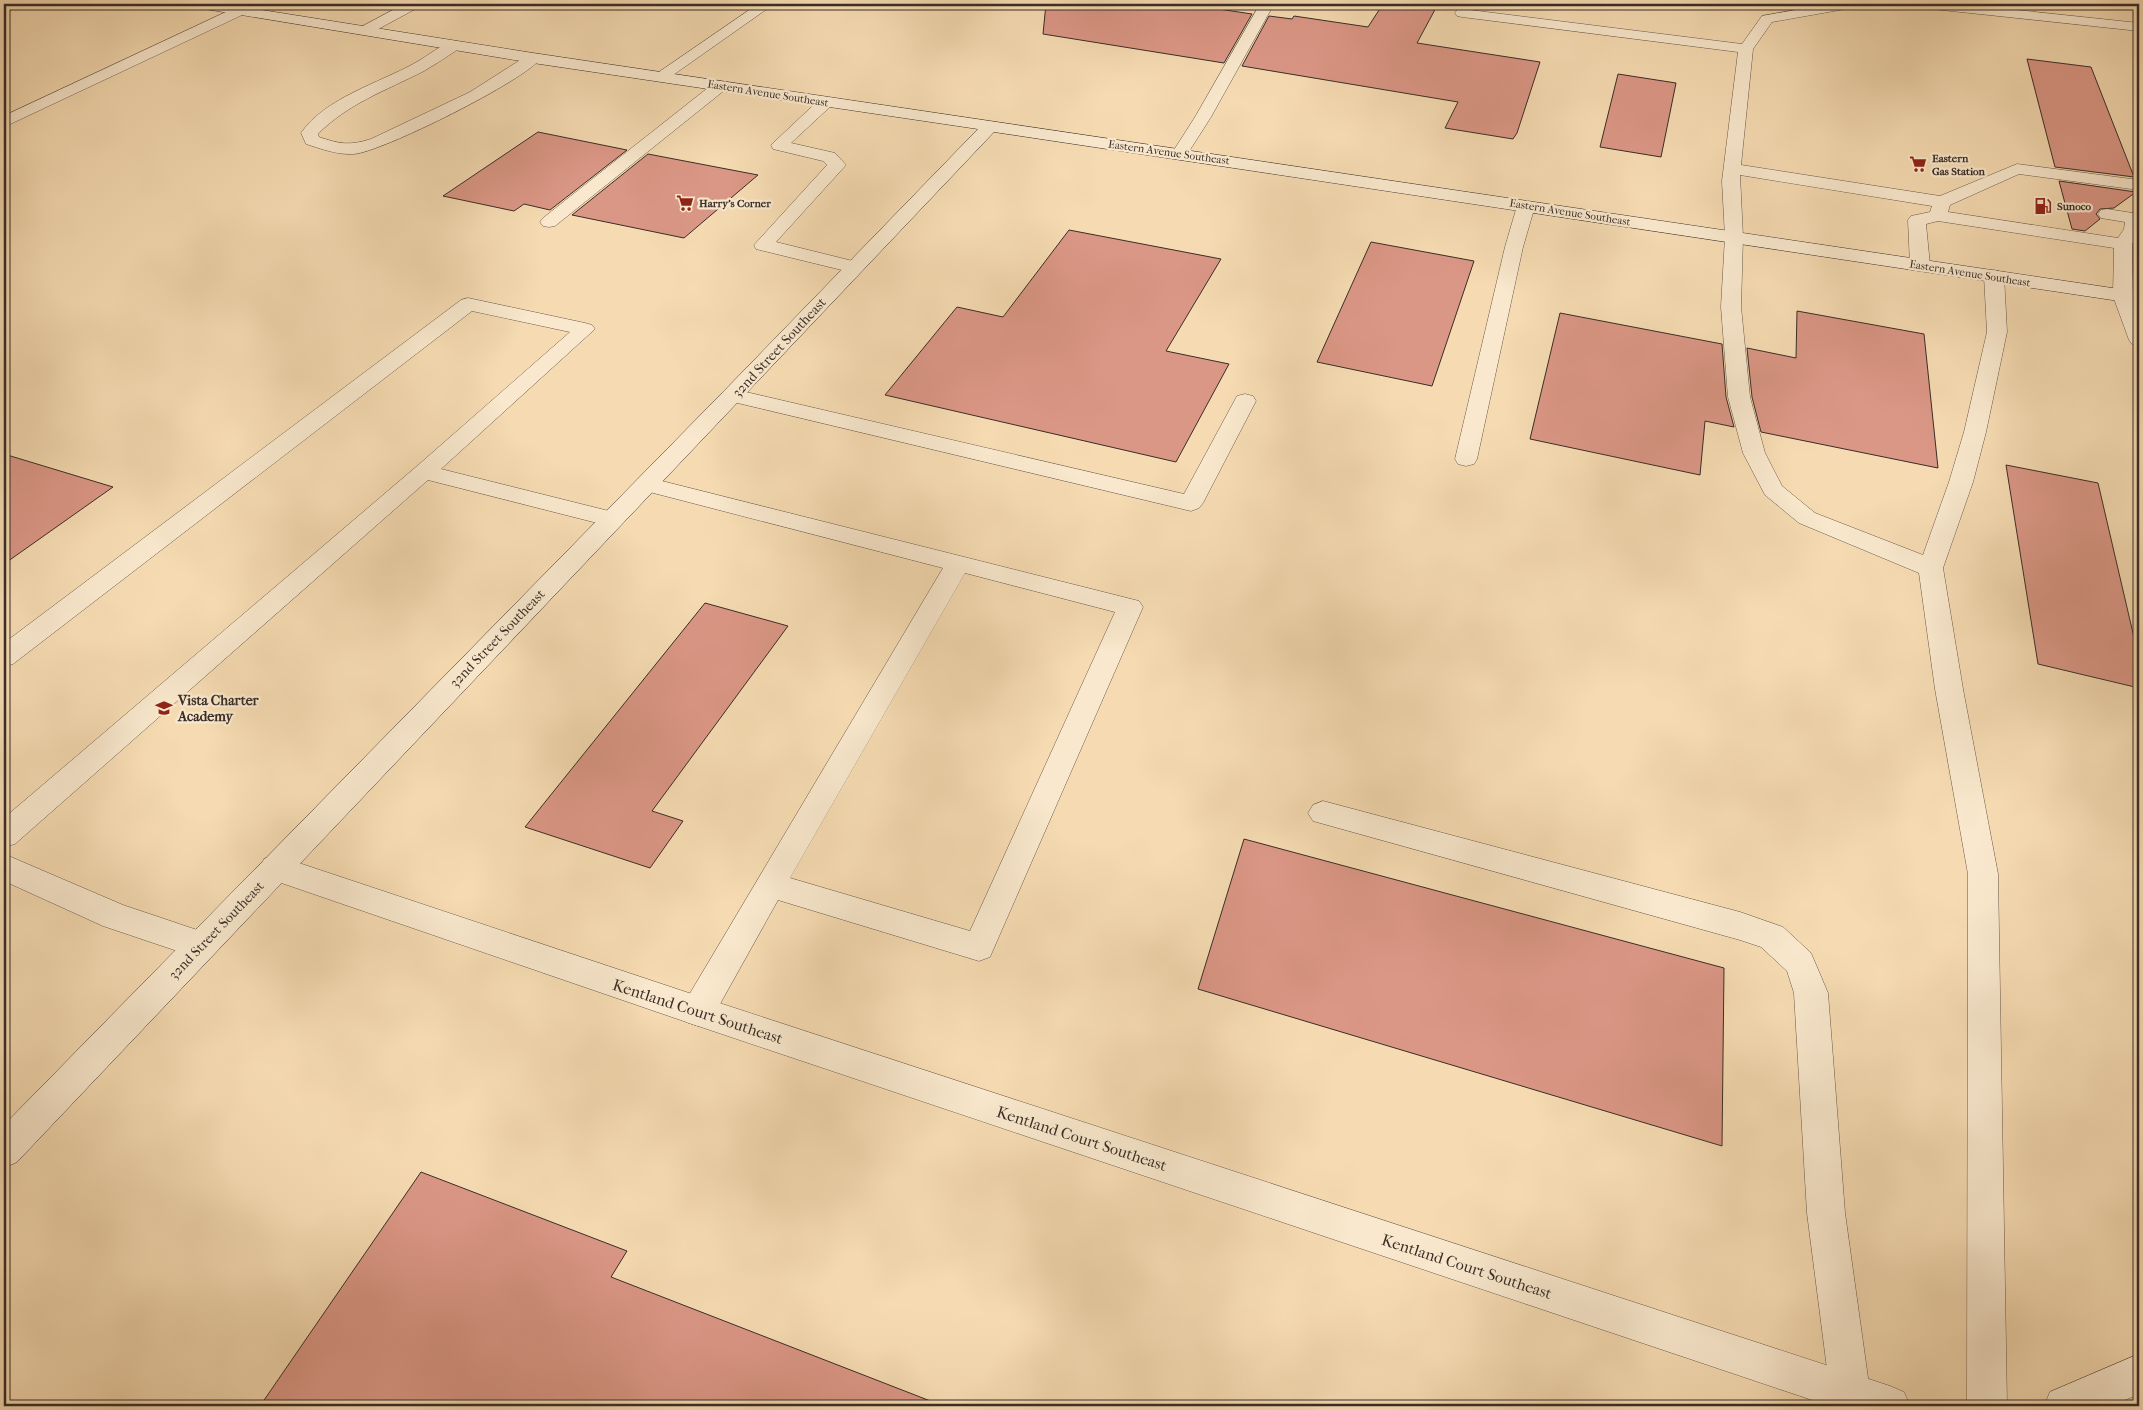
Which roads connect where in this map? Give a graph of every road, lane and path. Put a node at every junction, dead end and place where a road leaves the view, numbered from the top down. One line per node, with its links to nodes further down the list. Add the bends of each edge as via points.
1 (15, 4): 9 (street)
2 (199, 4): 8 (street, Eastern Avenue Southeast)
3 (414, 4): 12 (street)
4 (767, 4): 16 (street)
5 (1267, 4): 21 (street)
6 (1851, 4): 14 (street, via 1767,19)
7 (1923, 4): 11 (street)
8 (247, 7): 12 (street, Eastern Avenue Southeast); 19 (street)
9 (4, 8)
10 (1462, 13): 14 (street)
11 (2139, 27)
12 (366, 30): 13 (street, Eastern Avenue Southeast)
13 (455, 45): 15 (street, Eastern Avenue Southeast); 15 (street, via 326,116 309,133 312,140 339,149 356,149 377,143 476,96)
14 (1746, 49): 22 (street)
15 (533, 58): 16 (street, Eastern Avenue Southeast)
16 (661, 77): 17 (street, Eastern Avenue Southeast)
17 (720, 86): 18 (street, Eastern Avenue Southeast); 29 (street)
18 (826, 102): 20 (street, Eastern Avenue Southeast); 33 (street, via 779,145 829,157 837,165 763,245)
19 (4, 122)
20 (990, 126): 21 (street, Eastern Avenue Southeast); 33 (street, 32nd Street Southeast)
21 (1180, 153): 26 (street, Eastern Avenue Southeast)
22 (1732, 168): 27 (street); 31 (street)
23 (2139, 185): 24 (street, via 2017,169)
24 (1968, 191): 25 (street); 27 (street)
25 (1998, 196)
26 (1526, 206): 31 (street, Eastern Avenue Southeast); 39 (street)
27 (1940, 209): 30 (street); 32 (street, via 1917,220)
28 (2107, 214): 30 (street, via 2134,218)
29 (550, 222)
30 (2132, 234): 35 (street)
31 (1734, 237): 32 (street, Eastern Avenue Southeast); 44 (street, via 1731,307 1739,397 1754,453 1773,490 1807,518)
32 (1920, 265): 34 (street, Eastern Avenue Southeast)
33 (854, 266): 37 (street, 32nd Street Southeast)
34 (1994, 276): 35 (street, Eastern Avenue Southeast); 44 (street, via 1997,332 1961,482)
35 (2131, 297): 36 (street)
36 (2139, 340)
37 (733, 395): 38 (street, via 1190,503); 41 (street, 32nd Street Southeast)
38 (1244, 401)
39 (1466, 458)
40 (424, 472): 42 (street); 45 (street, via 585,330 468,304); 47 (street)
41 (646, 484): 42 (street, 32nd Street Southeast); 43 (street)
42 (613, 518): 49 (street, 32nd Street Southeast)
43 (958, 564): 50 (street); 50 (street, via 1130,607 979,946)
44 (1931, 568): 57 (street, via 1949,689 1983,874)
45 (4, 657)
46 (1322, 813): 55 (street, via 1740,926 1772,937 1800,963 1811,992 1826,1213)
47 (4, 835)
48 (4, 868): 51 (street, via 114,916)
49 (275, 868): 51 (street, 32nd Street Southeast); 52 (street, Kentland Court Southeast)
50 (770, 885): 52 (street)
51 (201, 945): 53 (street, 32nd Street Southeast)
52 (698, 1011): 55 (street, Kentland Court Southeast)
53 (4, 1150)
54 (2139, 1374): 58 (street)
55 (1850, 1392): 56 (street, Kentland Court Southeast)
56 (1890, 1406)
57 (1987, 1406)
58 (2064, 1406)

